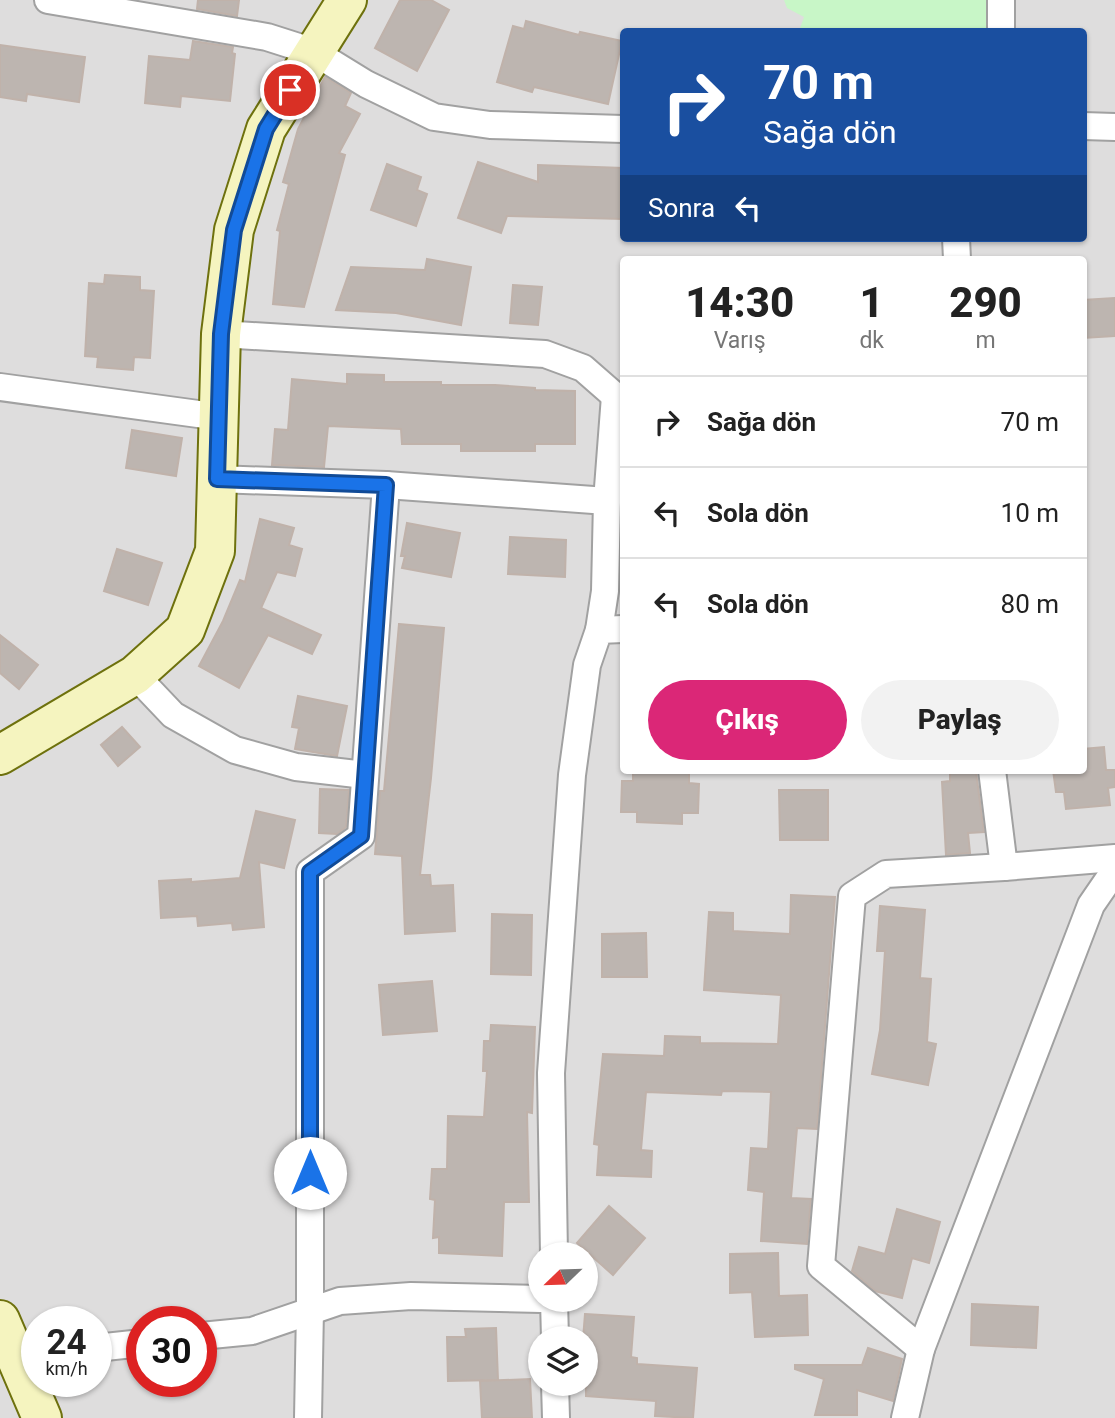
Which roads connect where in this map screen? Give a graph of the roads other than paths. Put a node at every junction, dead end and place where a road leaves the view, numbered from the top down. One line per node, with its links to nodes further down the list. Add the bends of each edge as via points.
1 (48, 0): 5 (street, via 267,37)
2 (347, 0): 5 (street)
3 (1001, 0): 4 (street)
4 (1001, 28)
5 (314, 52): 8 (street, via 433,117 490,125); 9 (street, via 266,129 234,230)
6 (1087, 126): 7 (street)
7 (1115, 127)
8 (620, 129)
9 (221, 334): 11 (street, via 545,354 583,368); 12 (street)
10 (0, 387): 12 (street)
11 (619, 396): 15 (street)
12 (220, 417): 13 (street)
13 (217, 479): 14 (street); 17 (street, via 215,551 185,630)
14 (386, 485): 15 (street); 20 (street)
15 (607, 501): 16 (street, via 605,591)
16 (611, 630): 24 (street, via 587,665 572,775 551,1073)
17 (135, 675): 18 (street); 20 (street, via 173,715 235,750 296,767)
18 (0, 755)
19 (992, 774): 22 (street)
20 (365, 775): 26 (street, via 361,836 310,872)
21 (1115, 858): 22 (street)
22 (1004, 867): 30 (street, via 886,874 852,896 821,1266)
23 (1115, 870): 30 (street, via 1091,905)
24 (554, 1242)
25 (528, 1299): 26 (street, via 411,1296 340,1301)
26 (310, 1309): 28 (street, via 252,1331); 34 (street)
27 (0, 1320): 29 (street)
28 (217, 1334)
29 (21, 1349)
30 (921, 1349): 36 (street)
31 (555, 1396): 35 (street)
32 (37, 1397): 33 (street)
33 (42, 1418)
34 (309, 1418)
35 (556, 1418)
36 (905, 1418)

